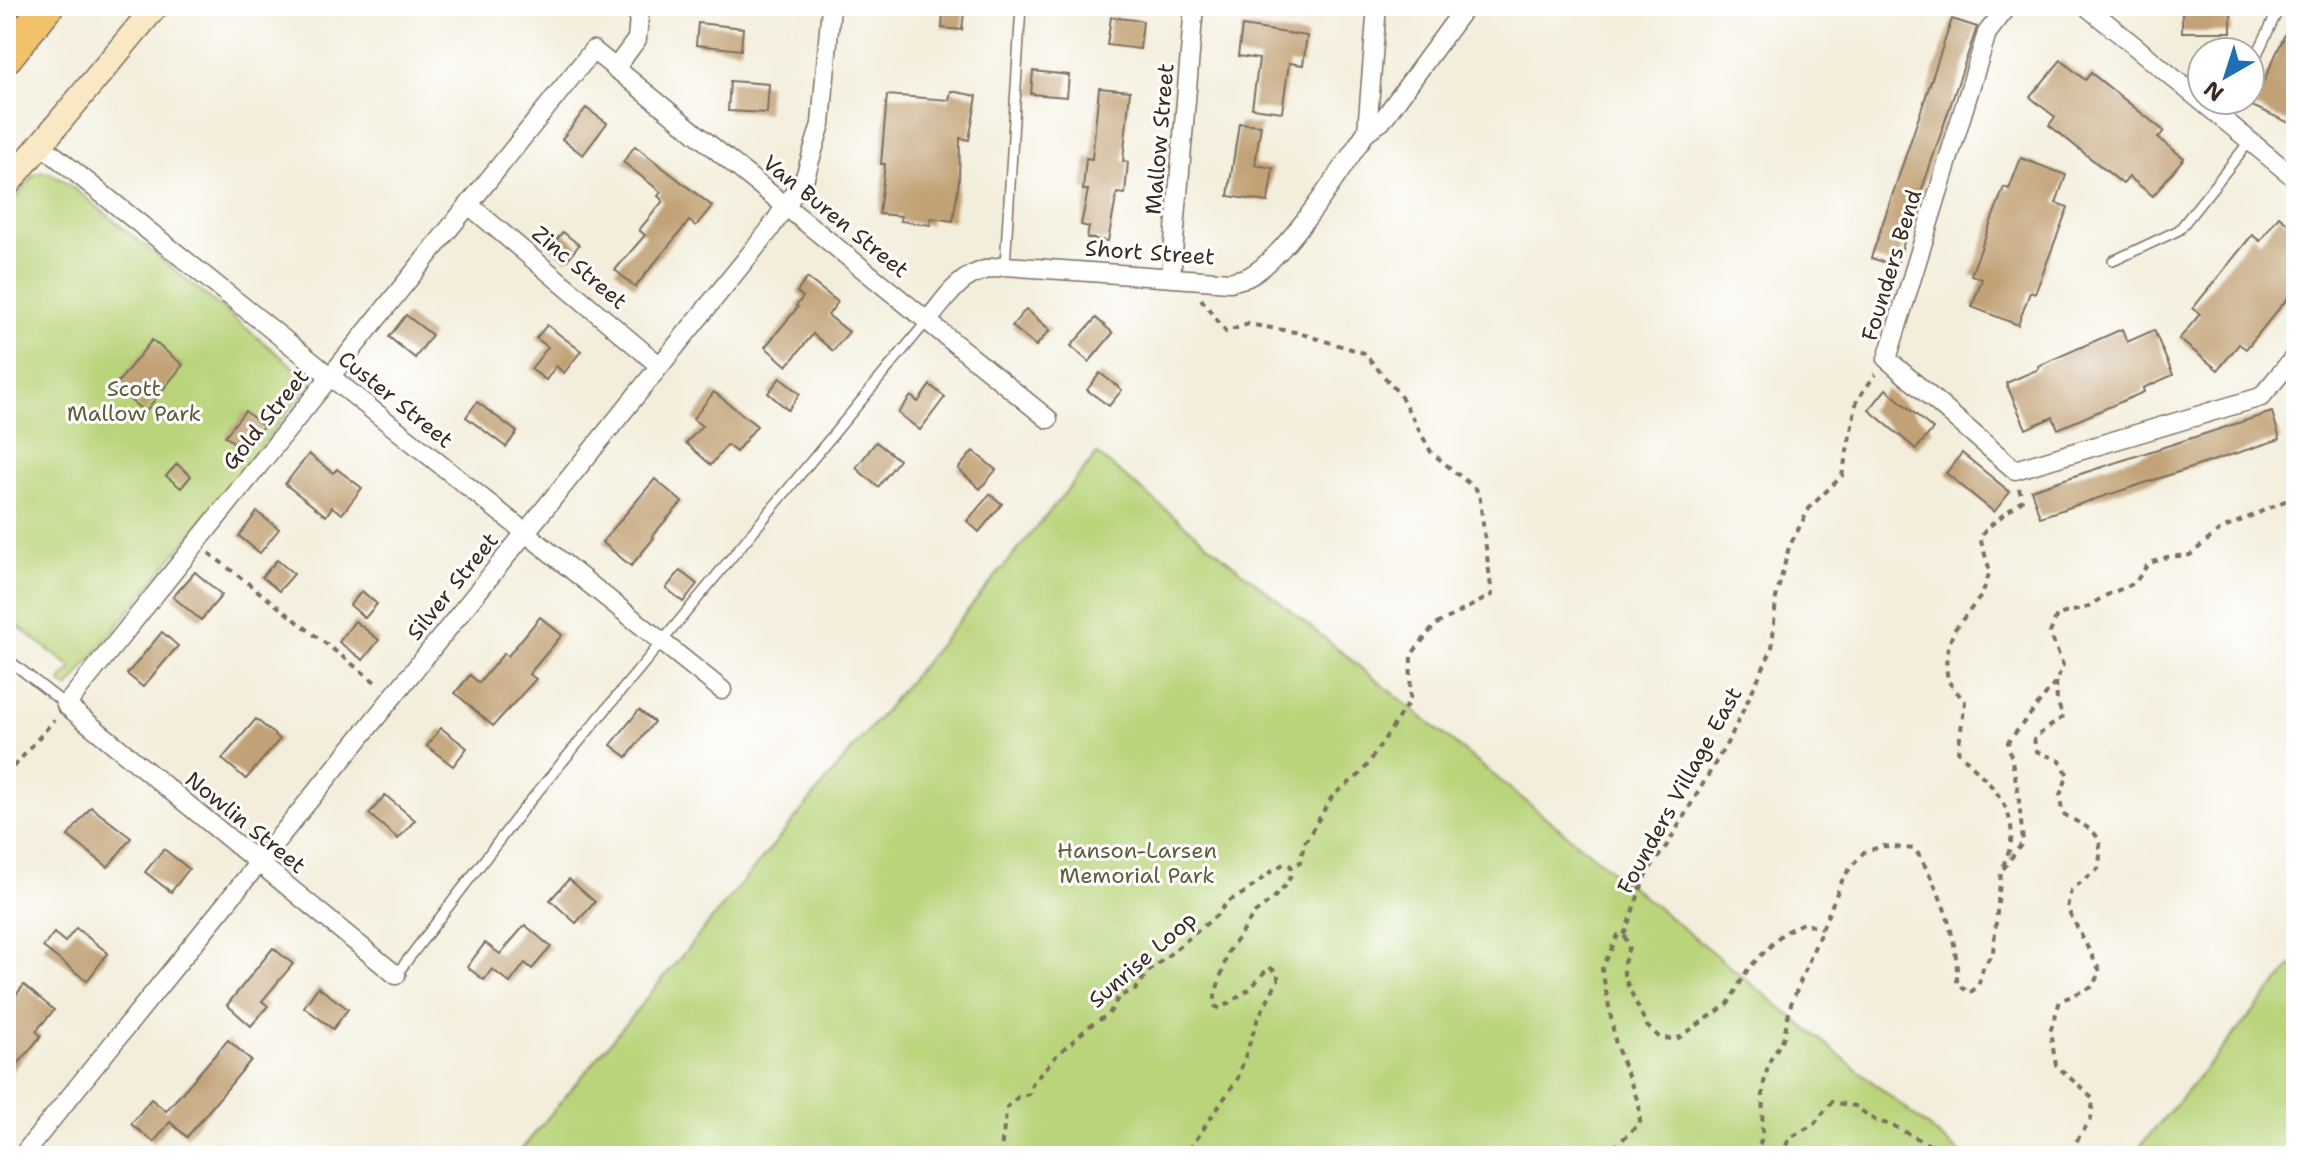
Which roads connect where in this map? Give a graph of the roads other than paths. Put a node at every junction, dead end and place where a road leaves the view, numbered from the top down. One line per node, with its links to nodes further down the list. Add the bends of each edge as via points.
1 (47, 6): 14 (highway)
2 (156, 6): 20 (main road)
3 (640, 6): 15 (street, via 637,39)
4 (831, 6): 24 (street, Silver Street, via 821,124 805,177)
5 (1021, 6): 26 (lane)
6 (1194, 6): 27 (street, Mallow Street)
7 (1377, 6): 18 (street)
8 (1466, 6): 18 (street, Short Street, via 1381,122)
9 (2008, 6): 29 (street, Founders Bend, via 1987,33 1887,359 2015,470 2261,397)
10 (2086, 6): 17 (street)
11 (2280, 6): 12 (lane)
12 (2266, 36)
13 (593, 50): 15 (street, Van Buren Street); 23 (street, Gold Street)
14 (6, 57)
15 (615, 69): 24 (street, Van Buren Street)
16 (2227, 116): 17 (lane)
17 (2225, 121): 19 (street)
18 (1367, 131): 27 (street, Short Street, via 1295,232 1249,276 1230,282)
19 (2249, 142): 21 (street); 25 (lane, via 2179,230)
20 (40, 144): 22 (main road); 31 (street, Custer Street)
21 (2295, 174)
22 (6, 186)
23 (469, 205): 30 (street, Zinc Street); 31 (street, Gold Street)
24 (785, 207): 28 (street, Van Buren Street); 30 (street, Silver Street)
25 (2113, 261)
26 (1005, 266): 27 (street, Short Street); 28 (street, Short Street, via 969,274)
27 (1171, 277)
28 (928, 320): 32 (street, Van Buren Street); 34 (lane)
29 (2296, 355)
30 (660, 366): 33 (street, Silver Street)
31 (330, 377): 33 (street, Custer Street); 37 (street, Gold Street)
32 (1048, 419)
33 (525, 534): 34 (street, Custer Street); 38 (street, Silver Street)
34 (661, 640): 36 (street, Custer Street); 39 (lane)
35 (6, 658): 37 (lane)
36 (722, 690)
37 (66, 705): 38 (street, Nowlin Street)
38 (259, 863): 39 (street, Nowlin Street); 40 (street, Silver Street)
39 (396, 975)
40 (22, 1156)

